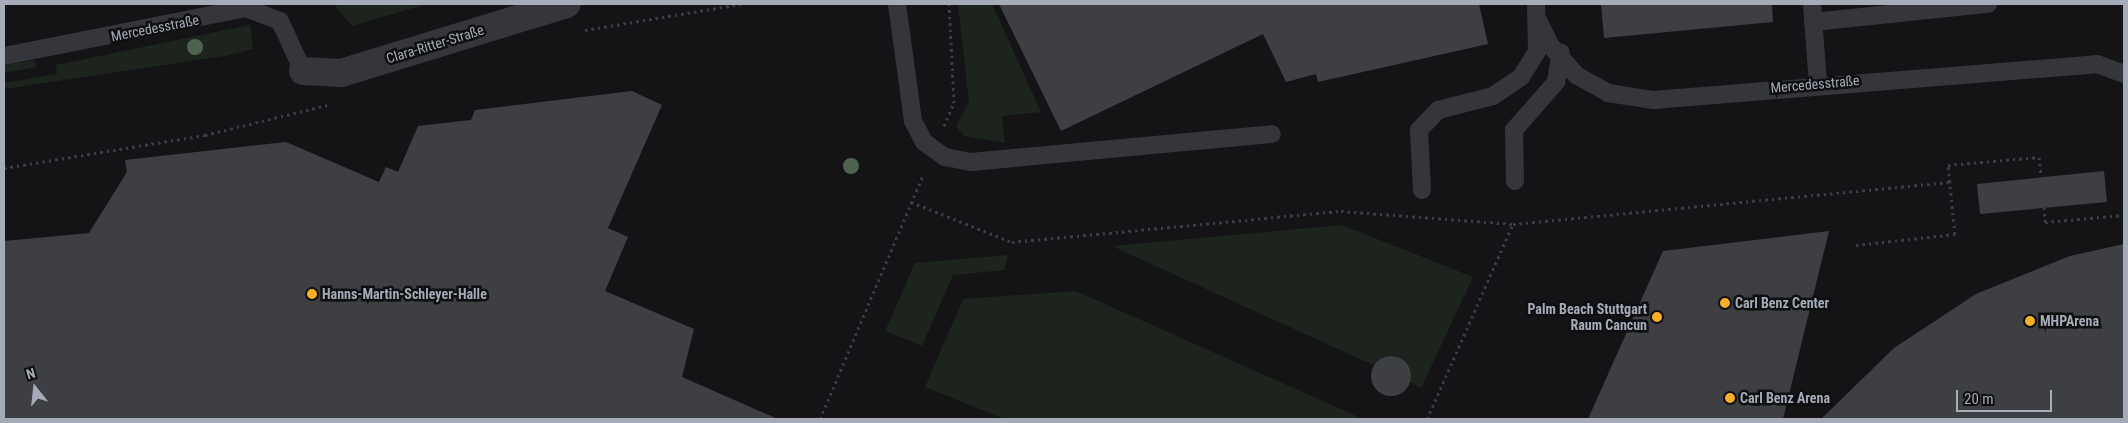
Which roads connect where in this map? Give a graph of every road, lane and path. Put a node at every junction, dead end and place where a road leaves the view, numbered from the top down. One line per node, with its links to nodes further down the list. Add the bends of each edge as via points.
1 (567, 4): 10 (street, Clara-Ritter-Straße, via 340,73)
2 (897, 4): 14 (lane, via 908,102 918,132)
3 (950, 4): 14 (path, via 954,103)
4 (1812, 4): 7 (lane)
5 (1988, 4): 7 (lane)
6 (1538, 9): 9 (lane, Mercedesstraße); 18 (lane, via 1537,51 1521,77 1493,96 1438,110 1419,130)
7 (1813, 22): 12 (lane)
8 (4, 56): 10 (lane, Mercedesstraße, via 246,8 280,21)
9 (1562, 61): 12 (lane, Mercedesstraße, via 1576,75 1608,93 1653,100); 16 (lane, via 1556,82 1514,130)
10 (302, 71)
11 (2124, 74): 12 (lane, Mercedesstraße, via 2097,64)
12 (1818, 83)
13 (1272, 134): 14 (lane, via 971,162)
14 (934, 150): 19 (path)
15 (2041, 177): 17 (path, via 2039,157 1948,165)
16 (1515, 181)
17 (1950, 182): 22 (path); 23 (path, via 1955,234)
18 (1422, 190)
19 (911, 202): 22 (path, via 1012,242 1341,211); 24 (path)
20 (2044, 207): 21 (path, via 2045,222)
21 (2124, 215)
22 (1513, 224): 25 (path)
23 (1856, 245)
24 (820, 419)
25 (1427, 419)

